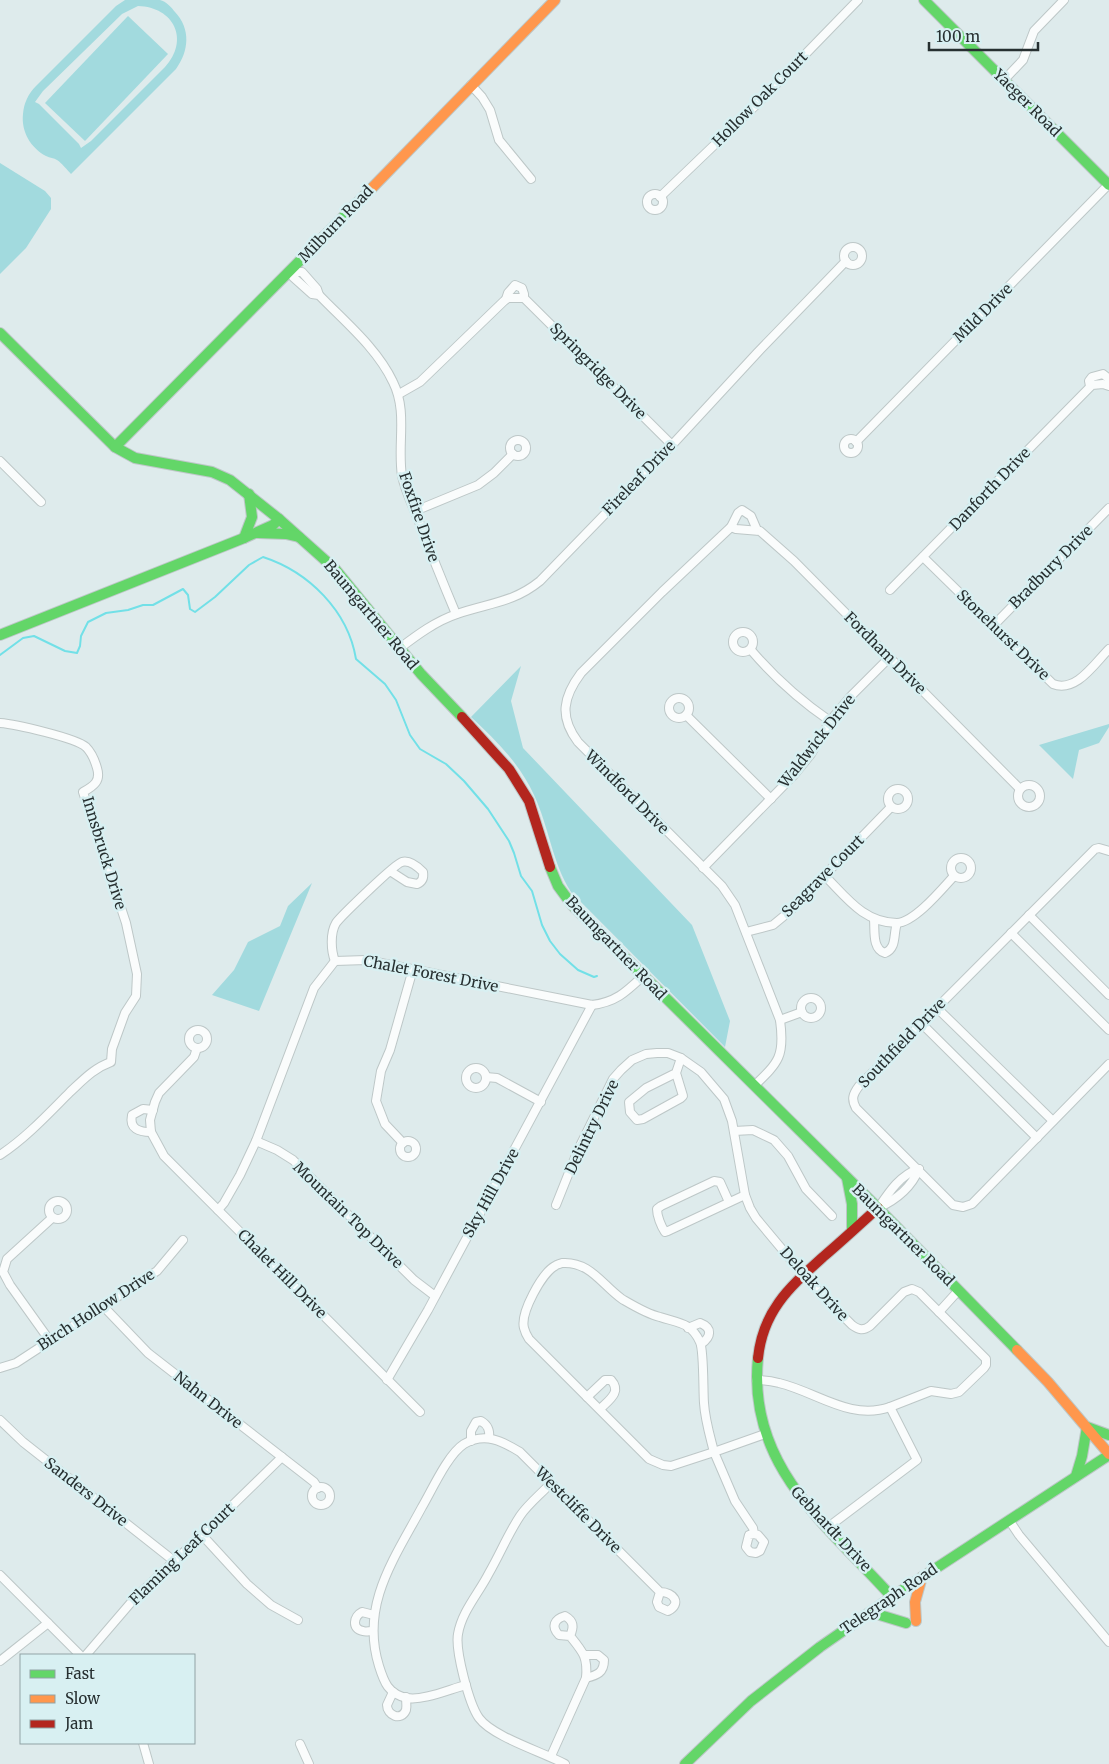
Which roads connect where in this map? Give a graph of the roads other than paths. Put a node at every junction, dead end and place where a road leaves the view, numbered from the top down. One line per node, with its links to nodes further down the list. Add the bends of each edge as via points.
1 (554, 0): 6 (main road, Milburn Road)
2 (858, 0): 9 (street, Hollow Oak Court)
3 (924, 0): 5 (main road, Yaeger Road)
4 (1064, 0): 5 (street, via 1034,31 1023,60)
5 (1004, 80): 8 (main road, Yaeger Road)
6 (471, 85): 7 (street, via 490,110 499,140); 11 (main road, Milburn Road)
7 (531, 179)
8 (1109, 184): 19 (street, Mild Drive)
9 (660, 197)
10 (846, 261): 20 (street, Fireleaf Drive)
11 (293, 271): 18 (street, Foxfire Drive, via 293,277 312,294 319,295 371,349 384,365); 21 (main road, Milburn Road)
12 (524, 298): 13 (street); 13 (street, Springridge Drive, via 522,288 515,285); 20 (street, Springridge Drive)
13 (506, 299): 18 (street, Springridge Drive, via 420,382)
14 (0, 333): 21 (main road, Baumgartner Road)
15 (1109, 379): 16 (street, Danforth Drive, via 1103,374 1097,375 1089,381)
16 (1090, 386): 17 (street); 34 (street, Danforth Drive)
17 (1109, 386)
18 (399, 394): 27 (street, Foxfire Drive, via 403,477)
19 (856, 442)
20 (672, 445): 36 (street, Fireleaf Drive, via 540,581 510,599)
21 (116, 447): 24 (main road, Baumgartner Road, via 135,458 212,472)
22 (513, 454): 27 (street, via 478,484)
23 (0, 461): 25 (street)
24 (249, 493): 28 (main road, Baumgartner Road); 33 (main road, via 253,518)
25 (41, 502)
26 (1109, 508): 37 (street, Bradbury Drive)
27 (415, 511): 36 (street, Foxfire Drive)
28 (279, 519): 31 (main road); 32 (main road, Baumgartner Road)
29 (731, 527): 30 (street); 30 (street, Windford Drive, via 742,510 752,516); 50 (street, Windford Drive, via 581,673 571,686 566,704 571,733 578,742)
30 (757, 530): 42 (street, Fordham Drive, via 794,561)
31 (255, 533): 32 (main road); 33 (main road)
32 (299, 537): 39 (main road, Baumgartner Road, via 339,574)
33 (244, 538): 38 (main road)
34 (923, 557): 35 (street, Danforth Drive); 37 (street, Stonehurst Drive)
35 (890, 590)
36 (456, 614): 39 (street, Fireleaf Drive)
37 (992, 626): 40 (street, Stonehurst Drive, via 1047,680 1059,686 1074,684)
38 (0, 635)
39 (400, 648): 61 (main road, Baumgartner Road, via 434,690 509,769 529,801 558,886 572,905)
40 (1109, 649)
41 (751, 650): 44 (street, via 808,706)
42 (889, 658): 44 (street, Waldwick Drive); 46 (street, Fordham Drive)
43 (686, 715): 47 (street)
44 (830, 721): 47 (street, Waldwick Drive, via 811,754)
45 (0, 723): 84 (street, Innsbruck Drive, via 67,738 81,743 90,752 98,776 95,784 83,792 126,923 137,974 136,996 125,1013 112,1049 111,1062 87,1076 29,1133)
46 (1020, 789)
47 (771, 799): 50 (street, Waldwick Drive)
48 (891, 807): 52 (street, Seagrave Court)
49 (1109, 851): 54 (street, Southfield Drive, via 1095,849)
50 (704, 868): 57 (street, Windford Drive, via 735,905)
51 (390, 871): 59 (street, via 336,923 332,951)
52 (825, 876): 55 (street, via 859,910); 57 (street, Seagrave Court, via 773,925)
53 (954, 876): 56 (street, via 925,906)
54 (1028, 915): 58 (street, Southfield Drive); 62 (street)
55 (874, 920): 56 (street); 56 (street, via 876,947 885,953 894,945)
56 (897, 924)
57 (746, 932): 66 (street, Windford Drive)
58 (1011, 933): 64 (street, Southfield Drive); 68 (street)
59 (335, 961): 60 (street, Chalet Forest Drive, via 366,960); 82 (street, via 314,988)
60 (413, 969): 63 (street, Chalet Forest Drive); 83 (street, via 381,1071 376,1101 386,1124)
61 (643, 976): 63 (street, Chalet Forest Drive, via 617,999); 75 (main road, Baumgartner Road)
62 (1109, 996)
63 (592, 1005): 76 (street, Sky Hill Drive)
64 (937, 1008): 67 (street, Southfield Drive); 78 (street)
65 (802, 1012): 66 (street)
66 (780, 1020): 75 (street, Windford Drive, via 780,1055 776,1064)
67 (922, 1024): 81 (street); 85 (street, Southfield Drive, via 859,1086 852,1098 856,1108)
68 (1109, 1030)
69 (197, 1048): 77 (street, via 194,1057 159,1093)
70 (668, 1053): 71 (street, Deloak Drive); 89 (street, Delintry Drive, via 646,1054 632,1060 614,1079 578,1150)
71 (681, 1058): 73 (street); 79 (street, Deloak Drive, via 701,1072 724,1099)
72 (1109, 1064): 78 (street, Southfield Drive)
73 (676, 1073): 73 (street, via 683,1096 637,1120 630,1112 629,1102 646,1088)
74 (486, 1077): 76 (street, via 497,1078)
75 (754, 1086): 86 (main road, Baumgartner Road)
76 (541, 1102): 100 (street, Sky Hill Drive)
77 (153, 1110): 80 (street); 80 (street, via 143,1109 132,1115 131,1121 138,1131)
78 (1053, 1121): 81 (street, Southfield Drive)
79 (734, 1131): 87 (street, Deloak Drive); 92 (street, via 752,1130 774,1140 788,1156 806,1189)
80 (151, 1132): 91 (street, Chalet Hill Drive, via 164,1156)
81 (1037, 1138): 85 (street, Southfield Drive, via 968,1207 953,1205)
82 (256, 1141): 91 (street); 100 (street, Mountain Top Drive, via 293,1160 414,1280)
83 (402, 1143)
84 (0, 1155)
85 (919, 1169): 90 (street, via 913,1182 894,1201)
86 (846, 1178): 90 (main road, Baumgartner Road); 94 (main road, via 854,1204)
87 (745, 1195): 88 (street); 97 (street, Deloak Drive, via 756,1218)
88 (729, 1202): 88 (street, via 720,1182 714,1181 661,1206 657,1213 665,1232)
89 (556, 1205)
90 (878, 1208): 94 (main road, Gebhardt Drive); 99 (main road, Baumgartner Road)
91 (218, 1210): 107 (street, Chalet Hill Drive)
92 (832, 1216)
93 (52, 1218): 96 (street)
94 (852, 1231): 97 (main road, Gebhardt Drive)
95 (182, 1240): 101 (street, Birch Hollow Drive, via 157,1270)
96 (3, 1260): 98 (street)
97 (804, 1274): 102 (street, Deloak Drive, via 858,1330 870,1326 904,1292 912,1289); 108 (main road, Gebhardt Drive, via 770,1314 758,1352)
98 (3, 1278): 104 (street)
99 (958, 1291): 102 (street); 114 (main road, Baumgartner Road, via 1048,1382)
100 (435, 1296): 107 (street, Sky Hill Drive)
101 (102, 1306): 104 (street, Birch Hollow Drive); 121 (street, Nahn Drive, via 148,1353)
102 (939, 1312): 110 (street, Deloak Drive, via 986,1359 986,1365 958,1392 931,1392)
103 (688, 1328): 105 (street); 105 (street, via 700,1323 709,1328 709,1337); 109 (street, via 680,1321 660,1317 628,1302 584,1266 569,1262 554,1266 531,1299 524,1316 524,1328 529,1339)
104 (50, 1341): 106 (street, Birch Hollow Drive)
105 (701, 1344): 119 (street, via 705,1413)
106 (0, 1368)
107 (388, 1380): 112 (street, Chalet Hill Drive)
108 (756, 1380): 110 (street, Deloak Drive, via 780,1383 843,1408 870,1412); 115 (main road, Gebhardt Drive)
109 (587, 1397): 111 (street); 111 (street, via 605,1380 611,1380 616,1390)
110 (890, 1407): 126 (street, via 917,1460)
111 (600, 1409): 119 (street, via 650,1459 663,1465 671,1466)
112 (420, 1412)
113 (0, 1420): 129 (street, Sanders Drive, via 23,1442)
114 (1086, 1427): 116 (main road); 120 (main road, Baumgartner Road); 122 (main road)
115 (765, 1434): 119 (street); 126 (main road, Gebhardt Drive, via 792,1488)
116 (1109, 1435)
117 (489, 1438): 118 (street); 118 (street, via 487,1425 481,1421 476,1422 471,1431); 123 (street, Westcliffe Drive, via 520,1452)
118 (472, 1441): 135 (street, via 463,1444 443,1469 384,1579)
119 (714, 1452): 127 (street, via 735,1501)
120 (1109, 1454): 122 (main road, Telegraph Road)
121 (282, 1457): 124 (street, Nahn Drive); 128 (street, Flaming Leaf Court)
122 (1076, 1476): 125 (main road, Telegraph Road)
123 (551, 1483): 132 (street, Westcliffe Drive); 146 (street, via 520,1515 463,1619 458,1648)
124 (318, 1488)
125 (1009, 1520): 131 (main road, Telegraph Road); 140 (street)
126 (827, 1528): 133 (main road, Gebhardt Drive)
127 (754, 1534)
128 (202, 1535): 129 (street, Flaming Leaf Court); 136 (street, via 247,1584 271,1605)
129 (174, 1561): 142 (street, Flaming Leaf Court, via 134,1599)
130 (0, 1574): 137 (street)
131 (922, 1577): 133 (main road, Telegraph Road); 134 (main road, via 911,1622)
132 (660, 1592)
133 (892, 1597): 134 (main road, Telegraph Road)
134 (870, 1612): 155 (main road, Telegraph Road, via 770,1685)
135 (374, 1615): 138 (street); 138 (street, via 362,1612 354,1621 360,1630)
136 (298, 1620)
137 (48, 1623): 141 (street); 144 (street)
138 (372, 1631): 147 (street, via 384,1683)
139 (570, 1636): 143 (street)
140 (1109, 1642)
141 (79, 1654)
142 (87, 1654)
143 (585, 1655): 145 (street); 145 (street, via 598,1655 604,1660 599,1674)
144 (0, 1661)
145 (586, 1678): 151 (street)
146 (466, 1685): 148 (street, via 420,1698); 151 (street, via 478,1717 486,1725)
147 (393, 1692): 148 (street); 148 (street, via 387,1705 393,1715 400,1716 405,1712)
148 (406, 1698)
149 (143, 1744): 152 (street)
150 (300, 1744): 153 (street)
151 (551, 1756): 154 (street)
152 (149, 1764)
153 (309, 1764)
154 (565, 1764)
155 (685, 1764)

